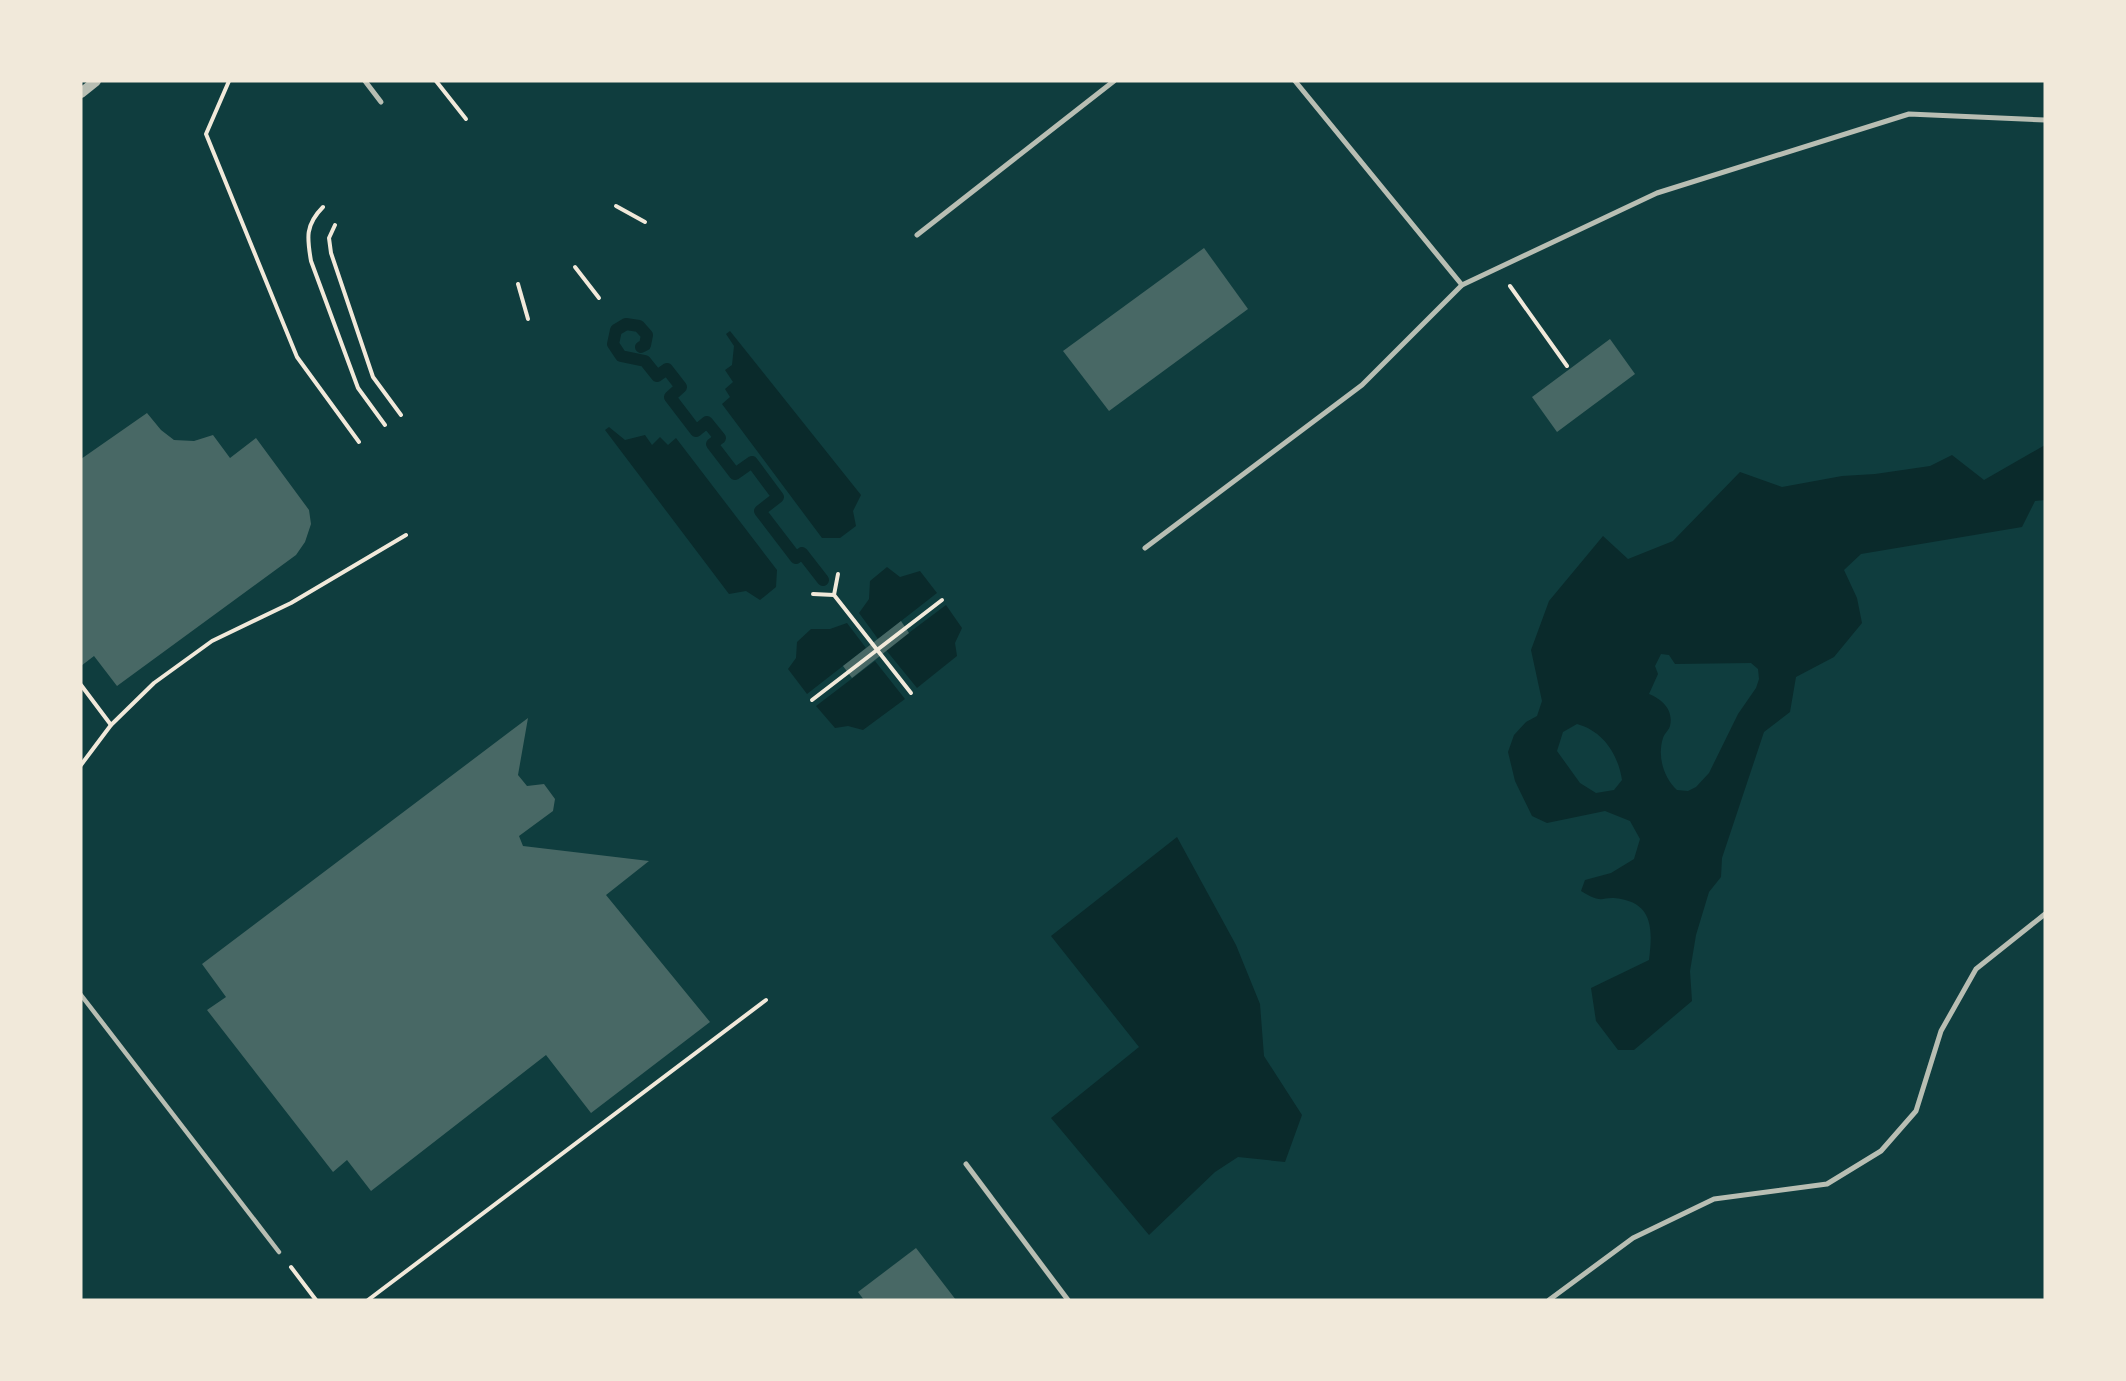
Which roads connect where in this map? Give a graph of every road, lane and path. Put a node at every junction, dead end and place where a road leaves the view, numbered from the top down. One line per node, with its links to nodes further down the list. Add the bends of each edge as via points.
1 (96, 81): 7 (street)
2 (229, 81): 25 (path, via 206,134 297,357)
3 (365, 81): 8 (street)
4 (436, 81): 9 (path)
5 (1113, 81): 15 (street)
6 (1295, 81): 19 (street)
7 (81, 93)
8 (381, 102)
9 (466, 119)
10 (2045, 120): 17 (street, via 1909,114 1657,193)
11 (616, 206): 13 (path)
12 (323, 207): 24 (path, via 311,219 307,241 311,261 358,388)
13 (645, 222)
14 (335, 225): 23 (path, via 329,238 331,253 373,377)
15 (917, 235)
16 (575, 267): 20 (path)
17 (1498, 269): 19 (street); 22 (path)
18 (518, 284): 21 (path)
19 (1462, 285): 27 (street, via 1362,385)
20 (599, 298)
21 (528, 319)
22 (1567, 366)
23 (401, 415)
24 (385, 424)
25 (359, 442)
26 (406, 535): 36 (path, via 291,603 212,641 154,683)
27 (1145, 548)
28 (838, 574): 30 (path)
29 (813, 594): 30 (path)
30 (834, 595): 32 (path)
31 (942, 600): 32 (path)
32 (876, 650): 34 (path); 35 (path)
33 (81, 685): 36 (path)
34 (911, 693)
35 (812, 700)
36 (111, 725): 37 (path)
37 (81, 765)
38 (2045, 914): 46 (street, via 1976,969 1941,1031 1916,1111 1881,1151 1827,1184 1714,1199 1633,1238)
39 (81, 995): 42 (lane)
40 (766, 1000): 44 (path)
41 (966, 1164): 45 (street)
42 (279, 1252): 43 (path)
43 (316, 1300)
44 (368, 1300)
45 (1068, 1300)
46 (1549, 1300)

